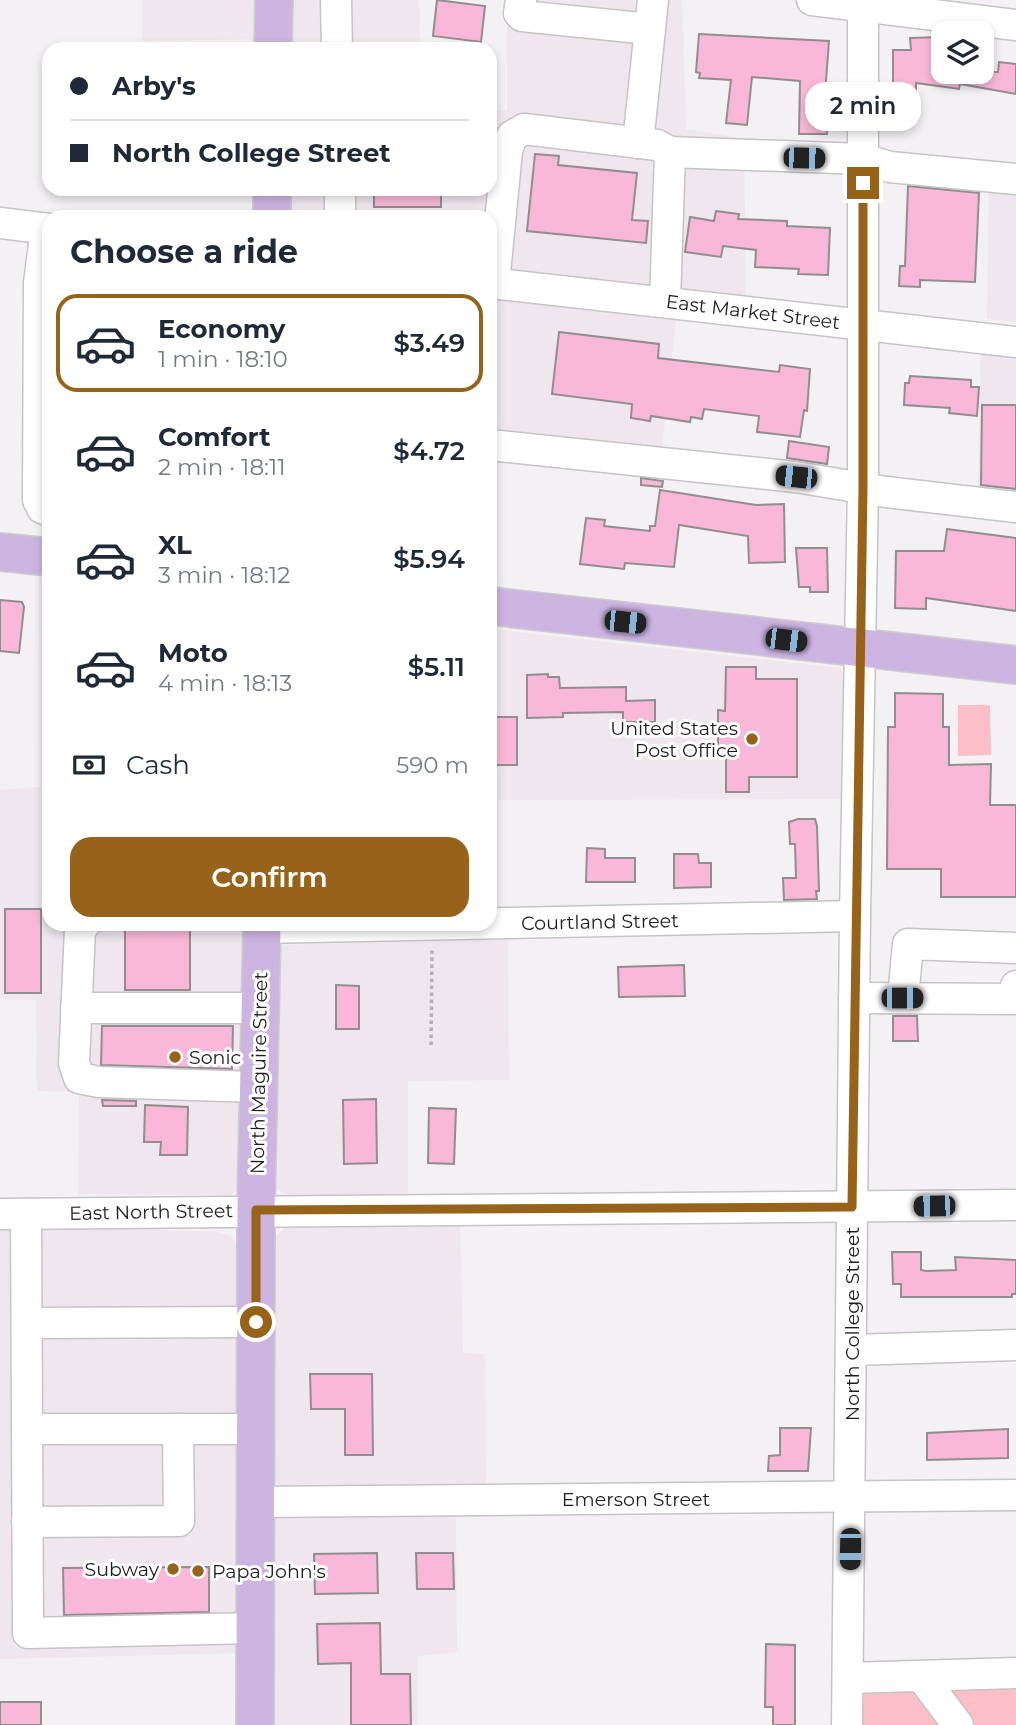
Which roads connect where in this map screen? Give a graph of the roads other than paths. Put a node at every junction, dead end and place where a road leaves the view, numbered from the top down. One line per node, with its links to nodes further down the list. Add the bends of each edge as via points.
1 (274, 0): 8 (main road)
2 (336, 0): 9 (street)
3 (520, 0): 6 (street, via 522,16)
4 (812, 0): 5 (street)
5 (863, 3): 7 (street); 12 (street, North College Street)
6 (652, 14): 10 (street)
7 (1016, 25)
8 (273, 42)
9 (337, 42)
10 (638, 142): 11 (street); 16 (street, via 524,129 512,136)
11 (670, 152): 12 (street); 18 (street)
12 (863, 159): 13 (street, via 890,167); 19 (street, North College Street)
13 (1016, 179)
14 (0, 223): 15 (street)
15 (42, 228)
16 (497, 239)
17 (497, 284): 18 (street, East Market Street)
18 (665, 302): 19 (street, East Market Street)
19 (863, 325): 20 (street, East Market Street); 23 (street, North College Street)
20 (1016, 342)
21 (42, 356): 25 (street, via 38,500)
22 (497, 447): 23 (street)
23 (863, 488): 24 (street); 29 (street, North College Street)
24 (1016, 507)
25 (42, 508)
26 (0, 552): 27 (main road)
27 (42, 556)
28 (497, 607): 29 (main road)
29 (861, 649): 30 (main road); 31 (street, North College Street)
30 (1016, 665)
31 (855, 916): 32 (street, Courtland Street); 37 (street, North College Street)
32 (497, 922)
33 (80, 931): 39 (street)
34 (262, 931): 40 (main road, North Maguire Street)
35 (1016, 948): 38 (street, via 908,944)
36 (1016, 986): 38 (street, via 1015,999)
37 (854, 998): 38 (street); 43 (street, North College Street)
38 (902, 998)
39 (76, 1008): 40 (street); 41 (street, via 74,1063 79,1078)
40 (260, 1008): 41 (main road, North Maguire Street)
41 (258, 1087): 44 (main road, North Maguire Street)
42 (1016, 1205): 43 (street, East North Street)
43 (852, 1207): 44 (street, East North Street); 49 (street, North College Street)
44 (256, 1210): 45 (street, East North Street); 46 (main road, North Maguire Street)
45 (13, 1214): 47 (street)
46 (256, 1322): 47 (street); 52 (main road, North Maguire Street)
47 (27, 1324): 50 (street)
48 (1016, 1345): 49 (street)
49 (852, 1350): 54 (street, North College Street)
50 (27, 1429): 51 (street); 56 (street)
51 (178, 1429): 52 (street); 56 (street, via 179,1521)
52 (256, 1429): 55 (main road, North Maguire Street)
53 (1016, 1496): 54 (street, Emerson Street)
54 (851, 1497): 55 (street, Emerson Street); 61 (street, North College Street)
55 (256, 1502): 57 (main road, North Maguire Street)
56 (27, 1522): 58 (street)
57 (255, 1628): 58 (street); 62 (main road, North Maguire Street)
58 (14, 1633)
59 (1016, 1674): 60 (street)
60 (921, 1676): 61 (street); 64 (street)
61 (848, 1678): 63 (street, North College Street)
62 (255, 1725)
63 (847, 1725)
64 (958, 1725)

